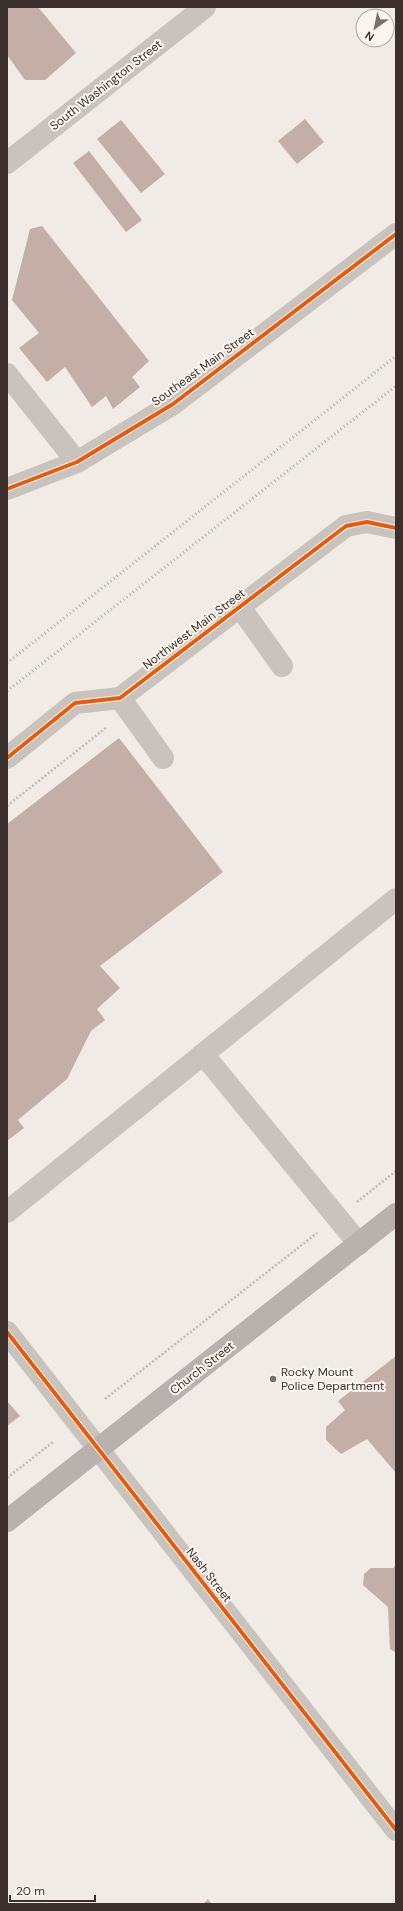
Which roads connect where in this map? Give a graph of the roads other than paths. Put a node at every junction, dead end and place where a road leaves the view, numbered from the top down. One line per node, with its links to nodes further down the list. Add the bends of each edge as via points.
1 (205, 7): 2 (street, South Washington Street)
2 (7, 163)
3 (396, 234): 5 (street, Southeast Main Street, via 173,404)
4 (7, 374): 5 (street)
5 (77, 462): 6 (street, Southeast Main Street)
6 (7, 489)
7 (396, 528): 8 (street, Northwest Main Street, via 367,522 346,526)
8 (240, 607): 9 (street); 10 (street, Northwest Main Street)
9 (282, 666)
10 (120, 698): 11 (street, via 75,703); 12 (street)
11 (7, 758)
12 (164, 758)
13 (396, 899): 14 (street)
14 (203, 1054): 15 (street); 17 (street)
15 (7, 1212)
16 (396, 1214): 17 (main road, Church Street)
17 (359, 1244): 19 (main road, Church Street)
18 (7, 1332): 19 (street, Nash Street)
19 (98, 1450): 20 (main road, Church Street); 21 (street, Nash Street)
20 (7, 1521)
21 (396, 1830)

